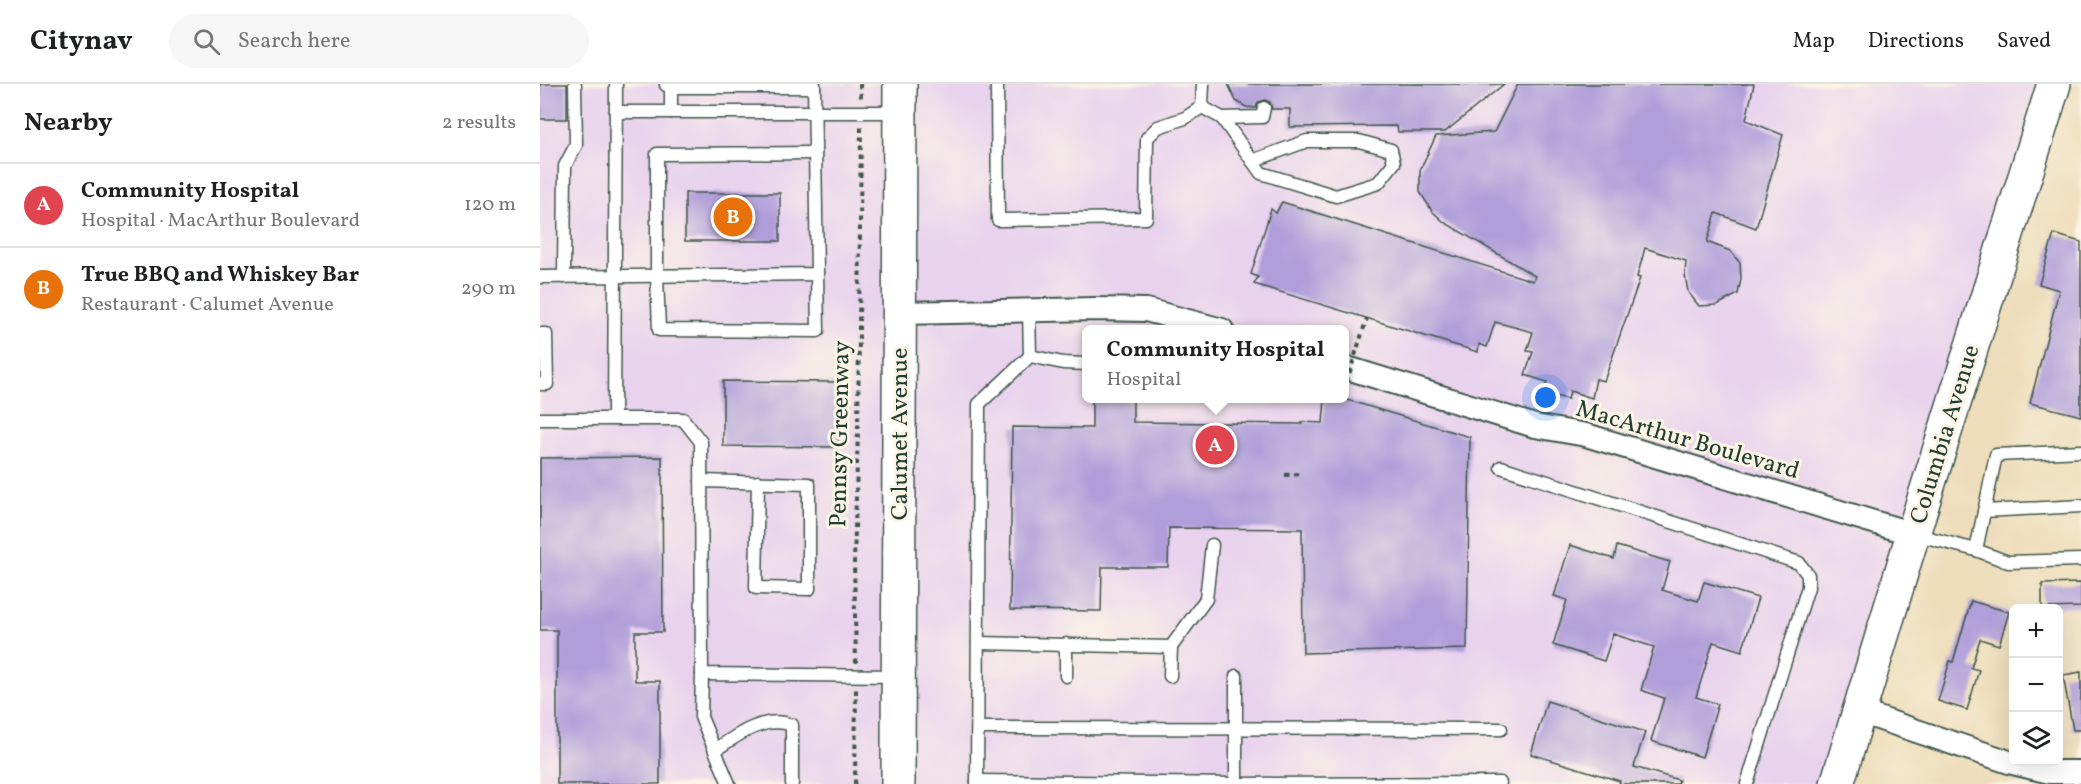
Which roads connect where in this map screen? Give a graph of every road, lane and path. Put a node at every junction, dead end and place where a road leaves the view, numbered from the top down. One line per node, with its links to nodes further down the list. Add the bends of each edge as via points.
1 (575, 84): 23 (lane, via 576,145 565,166)
2 (616, 84): 12 (lane)
3 (860, 84): 15 (path, Pennsy Greenway)
4 (997, 84): 10 (lane, via 998,220 1146,218 1147,138 1158,127)
5 (1203, 84): 10 (lane)
6 (2054, 84): 44 (street, Columbia Avenue)
7 (668, 86): 8 (lane); 13 (lane)
8 (814, 86): 14 (lane)
9 (900, 98): 15 (lane); 25 (street, Calumet Avenue)
10 (1202, 106): 16 (lane)
11 (1264, 108): 16 (lane, via 1262,117)
12 (616, 112): 13 (lane); 21 (lane)
13 (671, 112): 14 (lane)
14 (813, 112): 15 (lane); 17 (lane)
15 (861, 112): 52 (path, Pennsy Greenway)
16 (1222, 117): 18 (lane)
17 (815, 153): 19 (lane); 20 (lane, via 657,154)
18 (1252, 161): 18 (lane, via 1261,173 1336,196 1378,183 1394,163 1390,150 1359,141 1307,141)
19 (818, 274): 20 (lane); 20 (lane, via 818,331 659,330)
20 (657, 275): 21 (lane)
21 (615, 276): 23 (lane); 34 (lane)
22 (540, 277): 23 (lane)
23 (564, 277)
24 (1029, 310): 25 (street); 27 (street, via 1146,310); 29 (lane)
25 (900, 313): 53 (street, Calumet Avenue)
26 (1367, 318): 32 (path, bridge)
27 (1203, 325)
28 (540, 334): 33 (lane, via 546,334 547,384)
29 (1030, 356): 30 (lane); 48 (lane, via 980,405)
30 (1082, 364)
31 (1349, 369): 44 (street, MacArthur Boulevard)
32 (1349, 374)
33 (540, 384)
34 (614, 418): 35 (lane); 40 (lane, via 683,419 701,442)
35 (540, 419)
36 (2081, 451): 43 (lane, via 1996,455)
37 (1501, 467): 71 (lane, via 1799,563 1808,575 1808,587)
38 (1302, 474): 39 (path)
39 (1285, 475)
40 (701, 481): 41 (lane); 51 (lane)
41 (758, 482): 41 (lane, via 809,484 809,589 756,588)
42 (2081, 506): 43 (lane)
43 (1984, 511): 46 (lane)
44 (1913, 534): 46 (lane); 57 (street, Columbia Avenue)
45 (1212, 545): 50 (lane, via 1206,599)
46 (1976, 550): 47 (lane, via 2008,562)
47 (2081, 560)
48 (978, 643): 49 (lane); 58 (lane)
49 (1066, 644): 50 (lane); 54 (lane)
50 (1171, 646): 55 (lane)
51 (702, 674): 52 (lane); 61 (lane, via 701,717)
52 (856, 675): 53 (lane); 67 (path, Pennsy Greenway)
53 (899, 676): 68 (street, Calumet Avenue)
54 (1066, 676)
55 (1170, 676)
56 (1236, 676): 59 (lane)
57 (1860, 712): 62 (street, via 2009,762 2050,772); 72 (street, Columbia Avenue)
58 (978, 728): 59 (lane); 63 (lane)
59 (1236, 729): 60 (lane); 69 (lane)
60 (1501, 729)
61 (715, 750): 65 (lane); 66 (lane, via 741,732 766,723 792,725)
62 (2081, 772)
63 (977, 783): 69 (lane)
64 (1500, 783): 70 (lane)
65 (729, 784)
66 (792, 784)
67 (855, 784)
68 (898, 784)
69 (1236, 784): 70 (lane)
70 (1468, 784)
71 (1747, 784)
72 (1837, 784)

